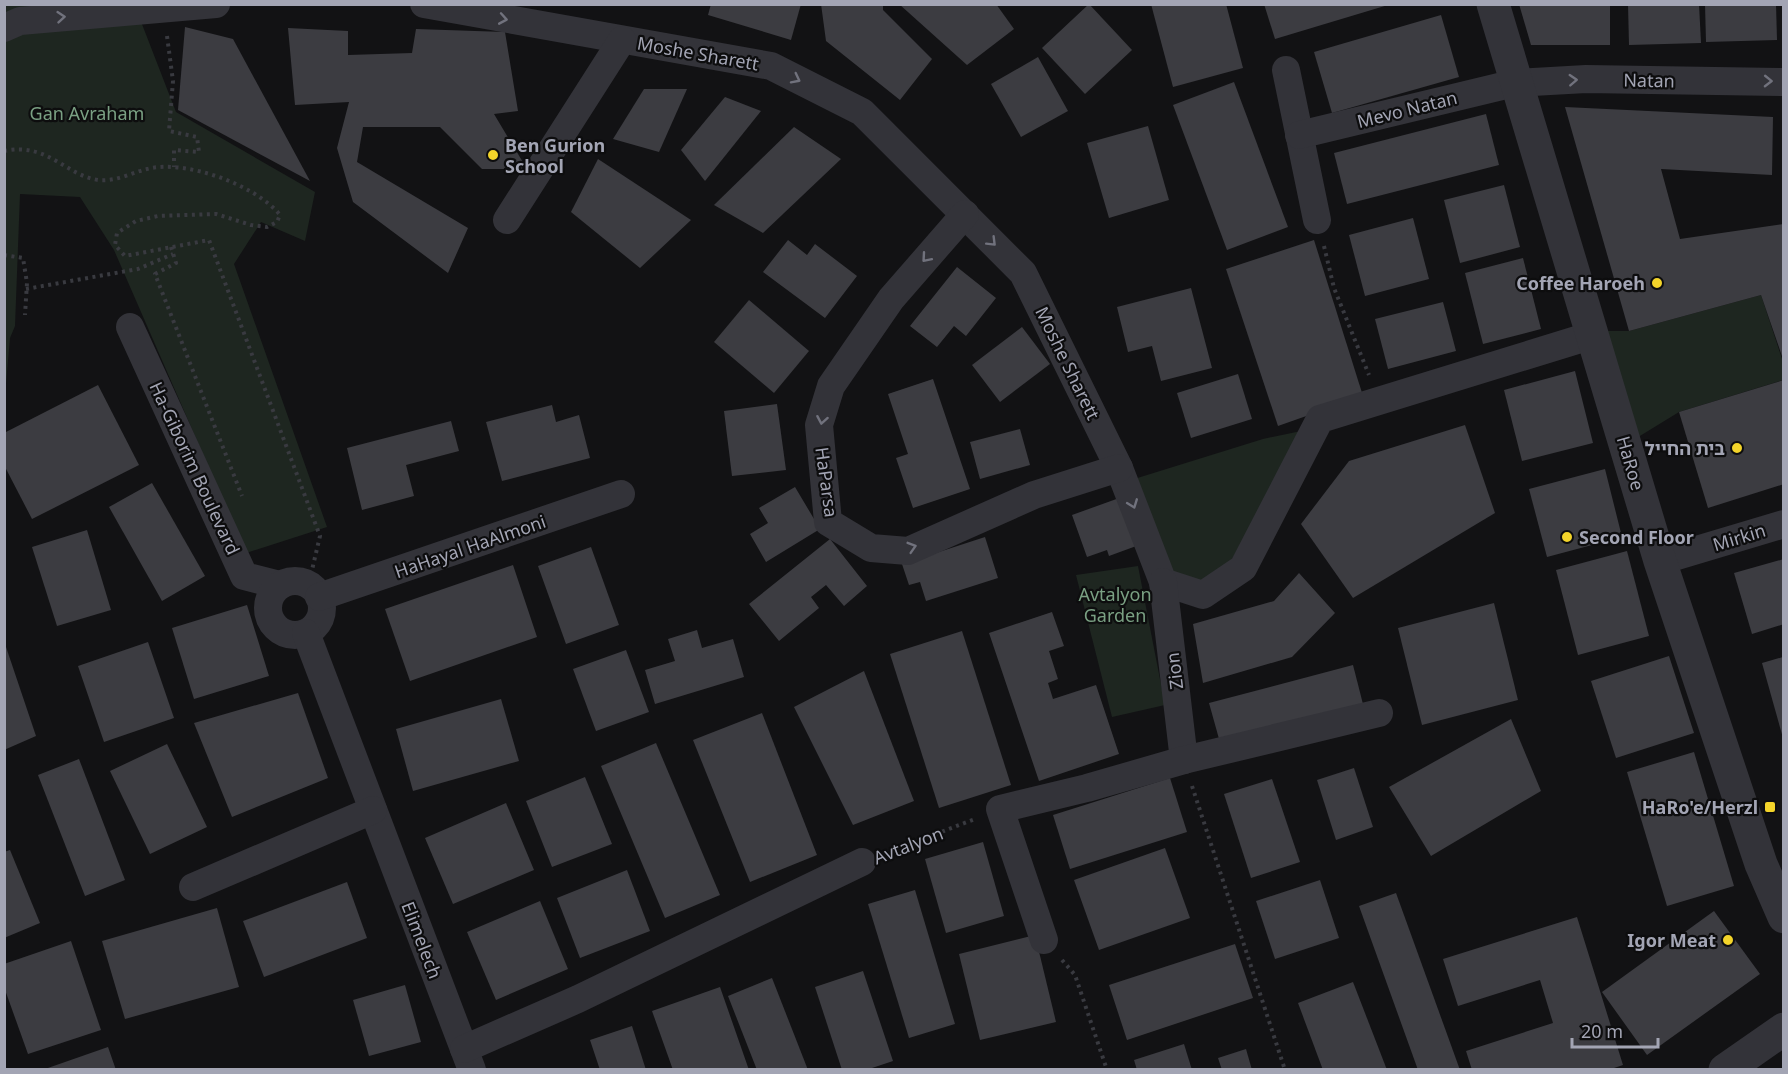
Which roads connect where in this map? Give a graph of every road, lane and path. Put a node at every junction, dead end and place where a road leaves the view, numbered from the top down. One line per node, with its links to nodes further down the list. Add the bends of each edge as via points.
1 (216, 4): 4 (street, one-way to 1, via 20,21)
2 (424, 4): 5 (street, Moshe Sharett, one-way to 5)
3 (1493, 4): 9 (street, HaRoe)
4 (4, 28)
5 (622, 40): 13 (street, Moshe Sharett, one-way to 13, via 771,66 862,112); 14 (street)
6 (171, 63): 12 (path, via 169,130 197,137 199,152 174,150)
7 (1286, 70): 10 (street)
8 (1784, 82): 9 (street, Natan, one-way to 8, via 1586,79)
9 (1515, 83): 10 (street, Mevo Natan); 22 (street, HaRoe)
10 (1299, 135): 15 (street)
11 (4, 151): 12 (path, via 49,156 102,181 147,169)
12 (174, 167): 16 (path, via 237,184 271,203 280,215 277,222 267,227 216,214 158,216 136,221 117,232 115,245 125,256)
13 (964, 214): 24 (street, Moshe Sharett, one-way to 24, via 1023,273); 24 (street, HaParsa, one-way to 24, via 891,299 831,386 819,425 828,522 871,548 908,551 1034,495)
14 (507, 220)
15 (1317, 220): 23 (path, via 1334,288)
16 (171, 247): 17 (path); 31 (path, via 209,240 320,536)
17 (172, 254): 19 (path, via 138,269); 26 (path, via 176,263 155,274)
18 (4, 255): 19 (path, via 23,258)
19 (26, 289): 20 (path)
20 (25, 315)
21 (130, 327): 30 (street, Ha-Giborim Boulevard, via 244,576)
22 (1593, 335): 28 (street, HaRoe); 29 (street, via 1320,419 1243,568 1203,595)
23 (1356, 344)
24 (1119, 468): 29 (street, Moshe Sharett, one-way to 29)
25 (621, 494): 31 (street, HaHayal HaAlmoni)
26 (244, 502)
27 (1784, 524): 28 (street, Mirkin)
28 (1660, 561): 39 (street, HaRoe, via 1761,864)
29 (1163, 582): 34 (street, Zion)
30 (280, 585): 31 (street, via 295,581); 32 (street, via 273,591 268,608 273,625 288,634)
31 (314, 591): 32 (street, via 321,614)
32 (306, 633): 36 (street, Elimelech)
33 (1379, 713): 34 (street)
34 (1184, 760): 35 (street); 44 (path)
35 (1000, 809): 37 (path, Avtalyon); 40 (street)
36 (373, 810): 38 (street); 42 (street, Elimelech)
37 (862, 862): 42 (street, Avtalyon, via 578,999)
38 (193, 887)
39 (1784, 917)
40 (1044, 940): 43 (path, via 1075,975)
41 (1784, 1029): 45 (street)
42 (468, 1059)
43 (1107, 1070)
44 (1285, 1070)
45 (1725, 1070)

